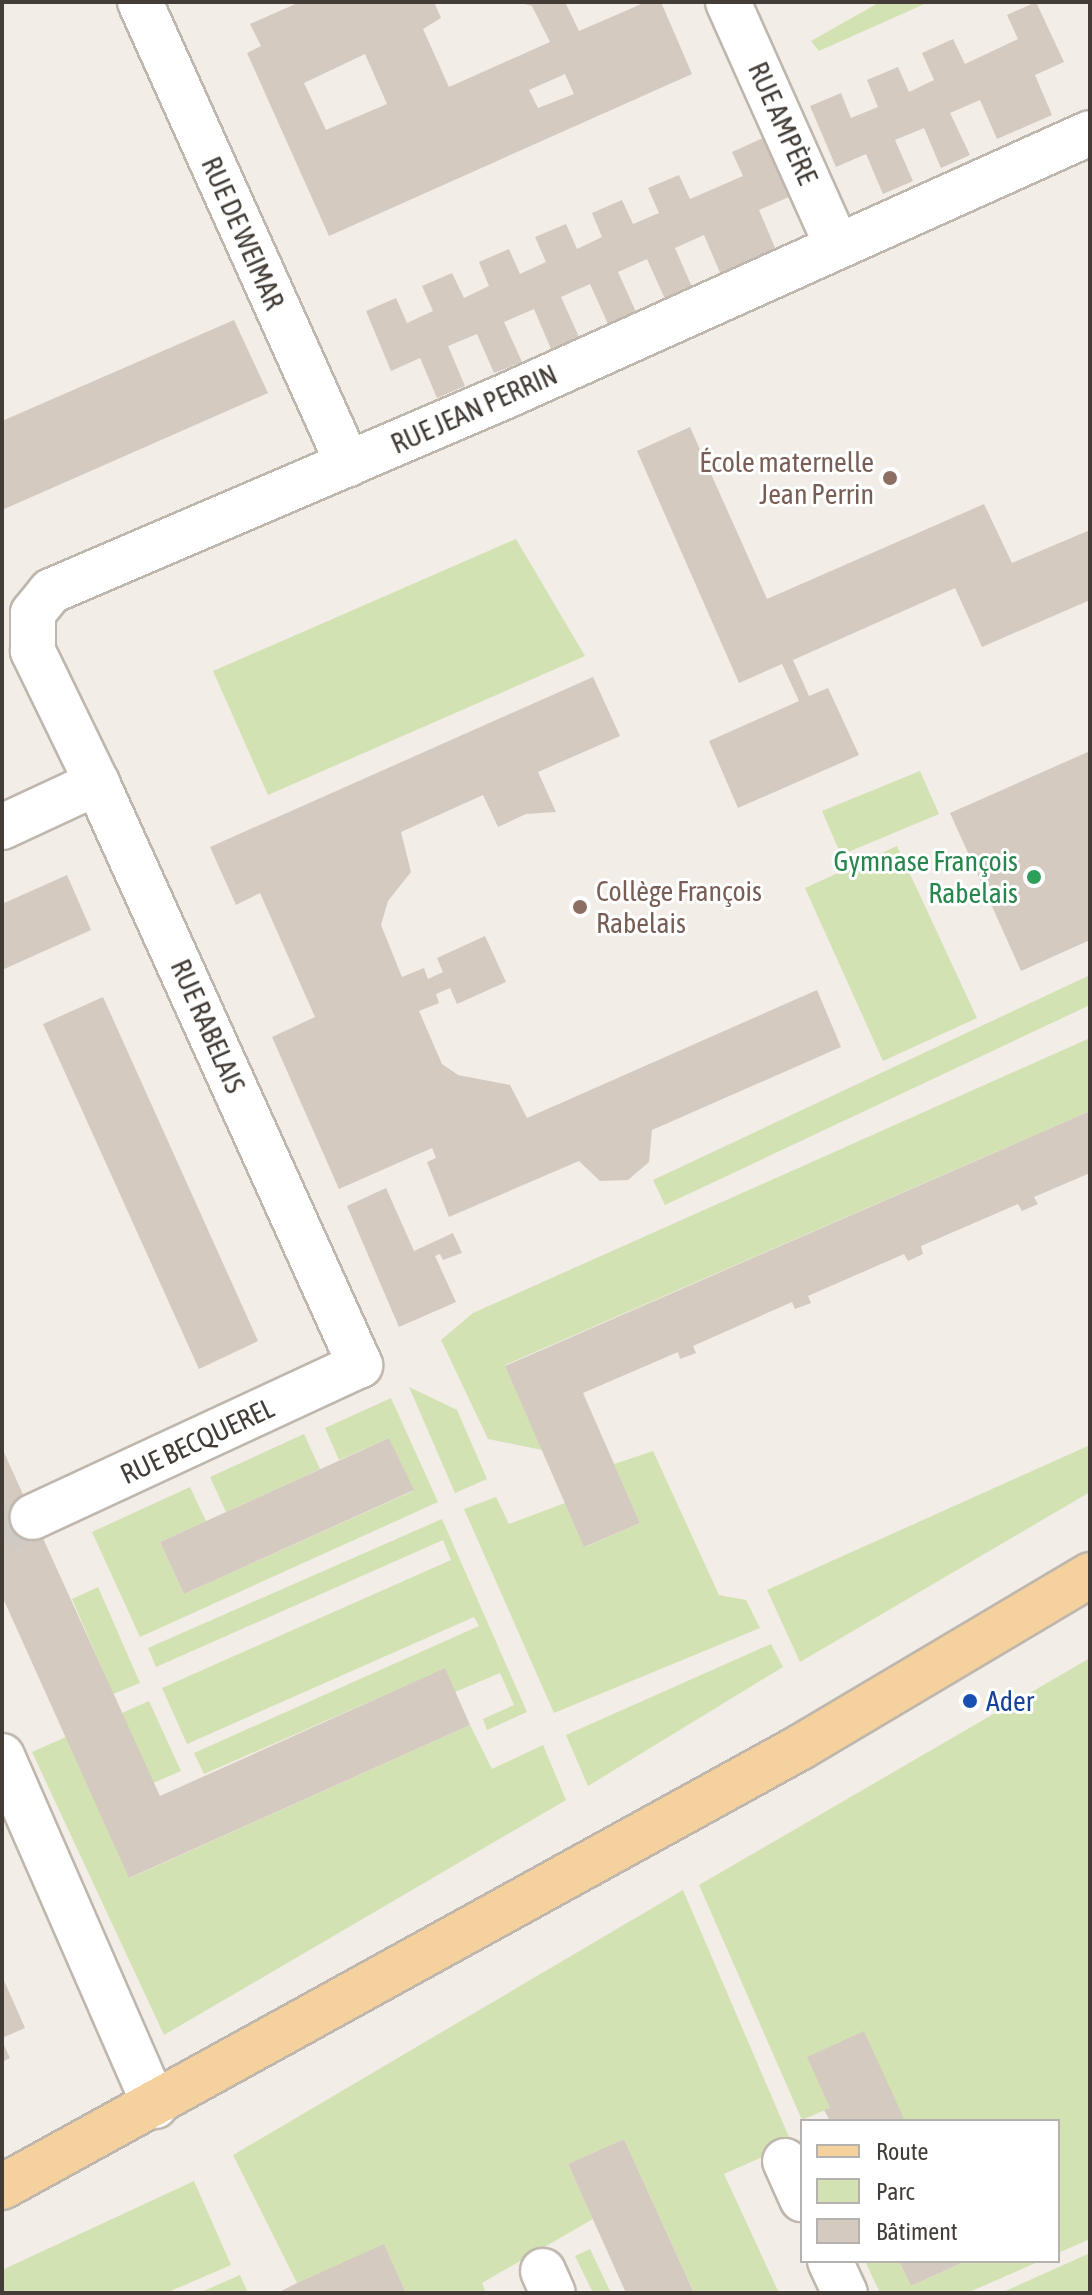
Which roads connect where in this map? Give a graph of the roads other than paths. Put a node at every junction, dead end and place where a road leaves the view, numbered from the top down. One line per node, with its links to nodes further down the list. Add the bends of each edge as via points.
1 (140, 2): 5 (street, RUE DE WEIMAR)
2 (728, 2): 4 (street, RUE AMPÈRE)
3 (1090, 133): 4 (street, RUE JEAN PERRIN)
4 (836, 244): 5 (street, RUE JEAN PERRIN)
5 (348, 464): 6 (street, RUE JEAN PERRIN, via 51,591 33,613 33,651)
6 (97, 783): 7 (street); 8 (street, RUE RABELAIS)
7 (2, 827)
8 (360, 1365): 9 (street, RUE BECQUEREL)
9 (33, 1517)
10 (1090, 1575): 12 (main road, via 799,1748)
11 (2, 1756): 12 (street)
12 (155, 2106): 13 (main road)
13 (2, 2187)
14 (831, 2263): 15 (street)
15 (845, 2293)

